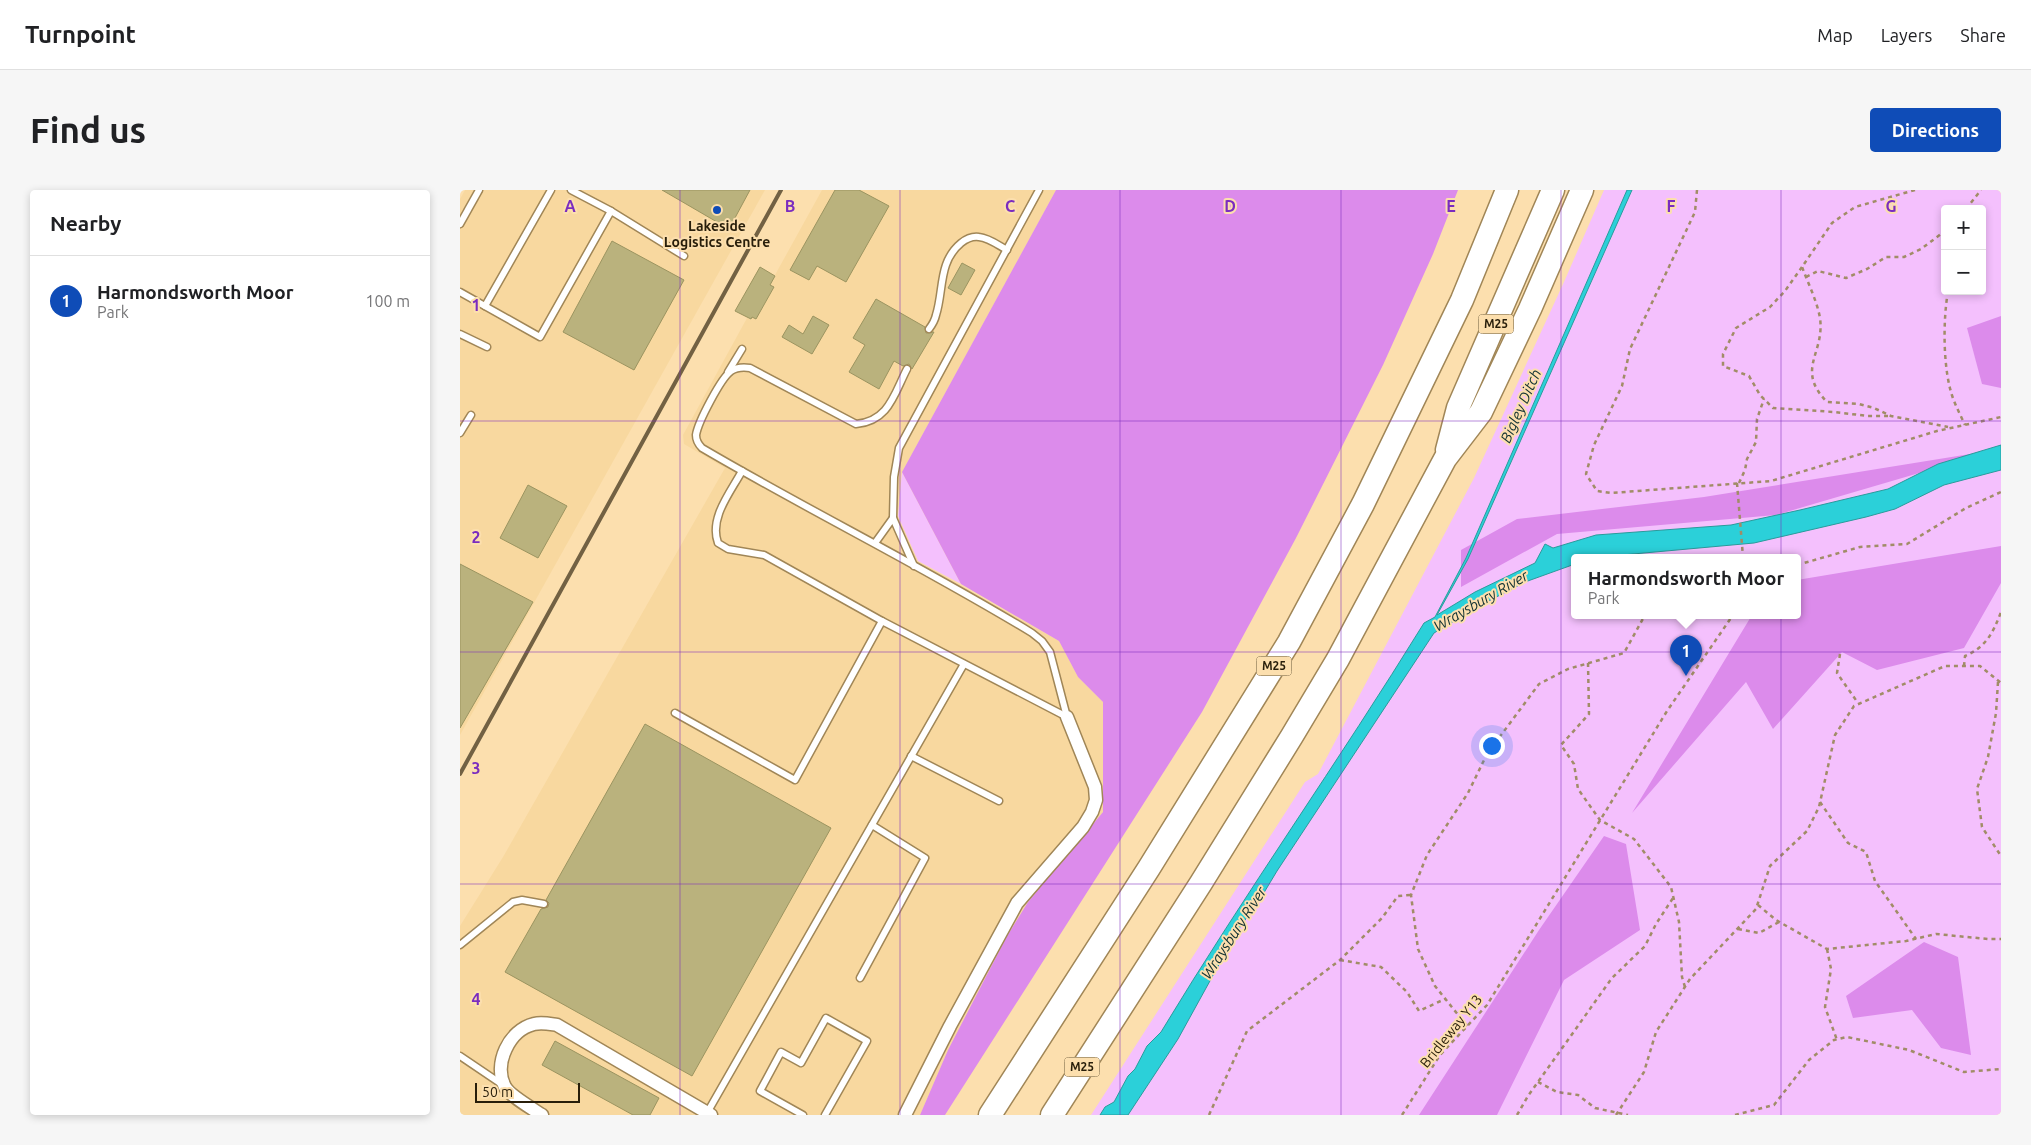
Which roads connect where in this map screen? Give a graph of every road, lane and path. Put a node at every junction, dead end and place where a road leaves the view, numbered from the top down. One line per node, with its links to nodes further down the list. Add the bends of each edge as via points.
1 (479, 190): 13 (lane)
2 (551, 190): 21 (lane)
3 (571, 190): 12 (lane)
4 (1040, 190): 15 (lane)
5 (1507, 190): 88 (highway, M25, via 1457,309 1363,504 1289,642)
6 (1553, 190): 35 (highway, M25, via 1458,408)
7 (1582, 190): 35 (highway, via 1481,412)
8 (1697, 190): 37 (path, via 1695,212 1633,343 1622,386 1594,445 1586,474 1597,491 1611,493)
9 (1915, 190): 17 (path, via 1856,207 1832,224)
10 (1981, 190): 11 (path)
11 (1969, 205)
12 (611, 211): 16 (lane); 21 (lane, via 540,337)
13 (460, 224)
14 (1941, 234): 18 (path, via 1904,257 1886,257 1846,278 1818,271)
15 (1007, 250): 22 (lane, via 976,236 957,247 945,266 936,317); 39 (lane, via 899,448 894,477)
16 (684, 256)
17 (1802, 267): 18 (path); 28 (path, via 1770,307 1736,328 1723,354 1723,366 1748,376)
18 (1806, 277): 30 (path, via 1820,319 1810,378 1818,393 1826,402 1858,404)
19 (460, 292): 21 (lane)
20 (1947, 295): 32 (path, via 1946,354 1951,392)
21 (485, 306)
22 (929, 329)
23 (460, 334): 24 (lane)
24 (488, 347)
25 (742, 349): 27 (lane)
26 (907, 369): 27 (lane, via 884,413 873,421 856,424 750,368 738,368)
27 (728, 373): 36 (lane, via 707,406 696,436 702,448)
28 (1764, 399): 30 (path, via 1773,408); 37 (path, via 1757,420 1756,442)
29 (471, 415): 34 (lane)
30 (1891, 416): 33 (path)
31 (2001, 417): 32 (path)
32 (1965, 425): 33 (path)
33 (1951, 428): 37 (path, via 1772,480)
34 (460, 433)
35 (1445, 459): 89 (highway, M25, via 1338,658 1292,736)
36 (742, 471): 40 (lane); 47 (lane, via 717,516 718,543 728,549 764,555)
37 (1738, 483): 41 (path)
38 (2001, 492): 42 (path, via 1966,508 1907,544 1860,547)
39 (893, 518): 40 (lane); 43 (lane)
40 (875, 544): 43 (lane)
41 (1743, 554)
42 (1801, 564)
43 (914, 566): 55 (lane, via 1006,617 1042,641 1050,652)
44 (2001, 612): 51 (path, via 1992,634 1974,652 1964,656)
45 (1644, 619): 49 (path, via 1624,653)
46 (1730, 619): 59 (path, Bridleway Y13, via 1667,711)
47 (882, 621): 50 (lane); 54 (lane, via 795,780)
48 (1840, 654): 53 (path, via 1837,673)
49 (1588, 663): 59 (path, via 1589,714 1561,745 1574,764 1578,789); 62 (path, via 1568,669 1540,684 1488,754 1468,793 1427,855)
50 (964, 664): 55 (lane); 56 (lane)
51 (1964, 666): 52 (path, via 1980,666); 53 (path, via 1945,666)
52 (2000, 683): 61 (path, via 1988,757 1977,789 1982,827)
53 (1858, 703): 58 (path, via 1834,735)
54 (675, 714)
55 (1068, 718): 87 (street, via 1095,787 1096,800 1092,812 1083,827 1017,903)
56 (911, 756): 57 (lane); 60 (lane)
57 (1000, 801)
58 (1820, 802): 65 (path, via 1807,831 1770,866); 69 (path, via 1848,843 1866,852 1875,881)
59 (1600, 820): 63 (path, via 1634,839 1671,887); 76 (path, Bridleway Y13, via 1487,1005)
60 (872, 825): 73 (lane, via 925,858); 82 (lane)
61 (2001, 856)
62 (1411, 895): 72 (path, via 1398,896 1382,918); 75 (path, via 1418,950)
63 (1673, 898): 74 (path, via 1679,922); 80 (path, via 1645,946 1612,978)
64 (544, 904): 70 (lane, via 522,900 513,902)
65 (1758, 905): 66 (path); 67 (path)
66 (1779, 922): 67 (path, via 1759,933); 71 (path)
67 (1738, 929): 74 (path)
68 (2001, 938): 69 (path, via 1936,934)
69 (1916, 939): 71 (path)
70 (460, 945)
71 (1827, 950): 77 (path, via 1831,969 1825,1006)
72 (1340, 960): 75 (path, via 1381,968 1407,992 1418,1012); 90 (path, via 1247,1031)
73 (860, 978)
74 (1685, 987): 84 (path, via 1656,1032 1644,1072)
75 (1445, 999): 76 (path)
76 (1467, 1026): 91 (path, Bridleway Y13, via 1440,1055)
77 (1837, 1040): 79 (path, via 1846,1037 1909,1050 1964,1072); 94 (path, via 1809,1060 1774,1105)
78 (460, 1056): 81 (lane)
79 (2001, 1068)
80 (1538, 1082): 84 (path, via 1557,1092 1578,1095 1595,1108); 92 (path)
81 (504, 1085): 82 (street, via 501,1066 505,1049 527,1027 546,1023 557,1025); 85 (street)
82 (703, 1113)
83 (800, 1114): 86 (lane, via 760,1090 781,1052 801,1063 826,1018 867,1041)
84 (1617, 1114): 93 (path)
85 (542, 1115)
86 (825, 1115)
87 (905, 1115)
88 (990, 1115)
89 (1052, 1115)
90 (1209, 1115)
91 (1402, 1115)
92 (1517, 1115)
93 (1626, 1115)
94 (1734, 1115)

